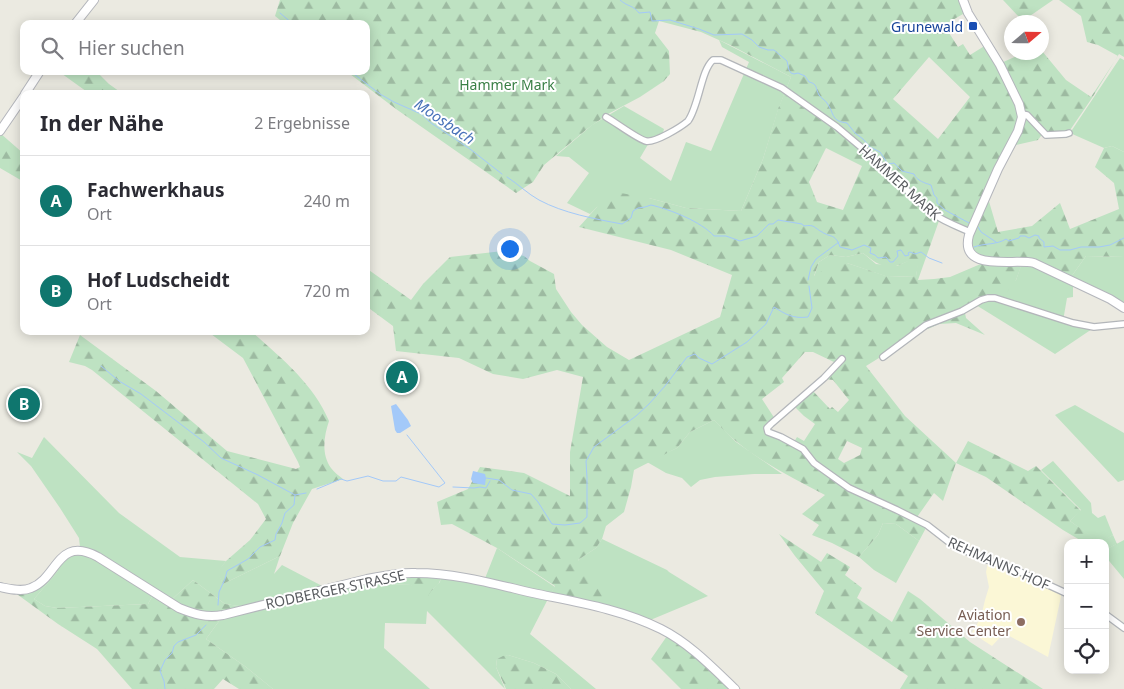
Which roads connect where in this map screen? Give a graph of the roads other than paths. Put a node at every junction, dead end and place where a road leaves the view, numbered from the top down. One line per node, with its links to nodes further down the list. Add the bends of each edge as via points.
1 (94, 0): 3 (street)
2 (963, 0): 7 (street, via 1000,65)
3 (78, 20)
4 (37, 75): 5 (street)
5 (27, 90)
6 (20, 101): 9 (street)
7 (1022, 114): 10 (street, via 1046,134); 11 (street, via 1018,131)
8 (606, 117): 11 (street, HAMMER MARK, via 648,142 658,139 688,121 710,63 721,60 782,88 836,126 930,212)
9 (0, 131)
10 (1069, 133)
11 (970, 232): 12 (street, via 968,249 977,258 993,262 1034,263)
12 (1124, 308)
13 (1124, 324): 14 (street, via 1094,327 988,298 926,325)
14 (883, 356)
15 (842, 359): 17 (street, REHMANNS HOF, via 771,424 768,432 803,449 814,462 849,488 926,525 954,546)
16 (0, 587): 20 (street, RODBERGER STRASSE, via 31,588 43,580 64,555 85,551 179,608 210,617 367,579 414,572 442,574 609,609 639,620 685,644)
17 (1064, 592)
18 (1109, 617): 19 (street)
19 (1124, 628)
20 (735, 689)

